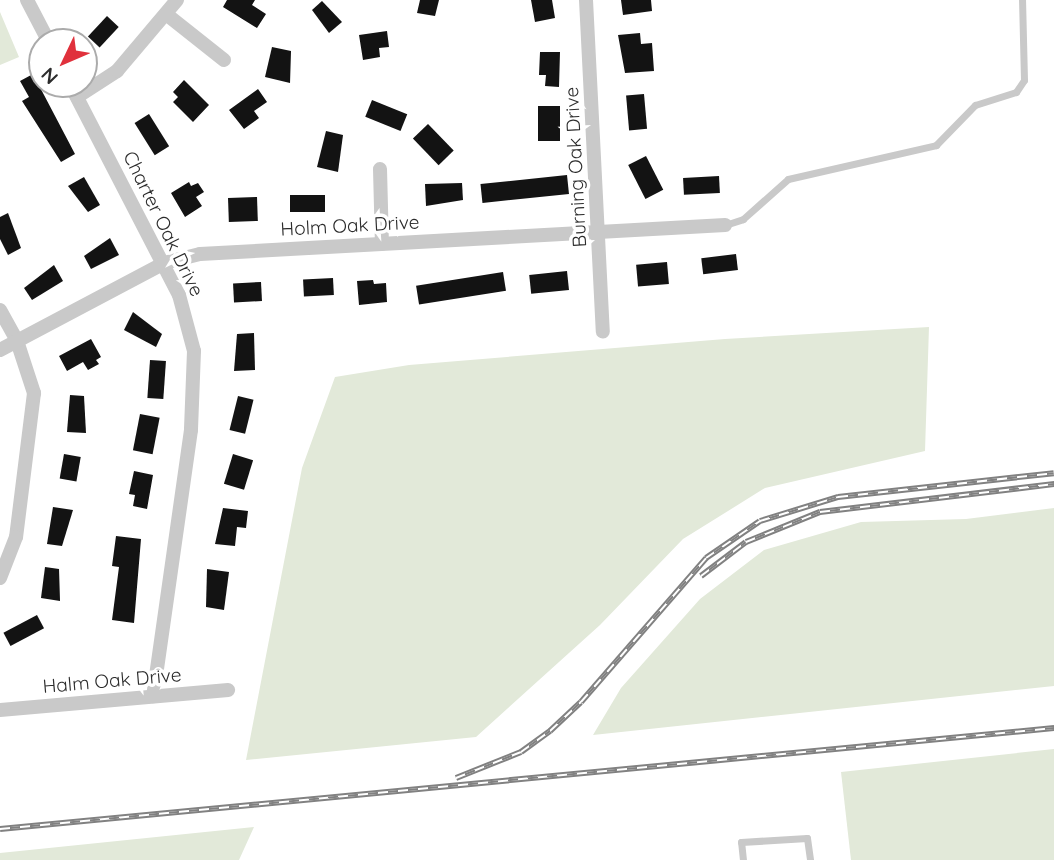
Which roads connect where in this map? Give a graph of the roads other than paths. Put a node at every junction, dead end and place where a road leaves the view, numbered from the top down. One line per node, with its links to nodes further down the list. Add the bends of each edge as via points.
1 (27, 0): 6 (street)
2 (177, 0): 5 (street)
3 (586, 0): 12 (street, Burning Oak Drive)
4 (1022, 0): 11 (lane, via 1024,80 1016,92 975,105 936,145 788,180 743,219)
5 (166, 14): 7 (street); 8 (street, via 117,71)
6 (42, 28)
7 (224, 60)
8 (98, 80)
9 (78, 98): 14 (street, Charter Oak Drive)
10 (380, 169): 13 (street)
11 (725, 225): 12 (street, Holm Oak Drive)
12 (599, 231): 13 (street, Holm Oak Drive); 16 (street, Burning Oak Drive)
13 (382, 244): 14 (street, Holm Oak Drive, via 231,251)
14 (164, 263): 17 (street, Holm Oak Drive); 21 (street, Charter Oak Drive, via 179,295 194,351 191,430)
15 (0, 310): 17 (street)
16 (603, 332)
17 (17, 341): 18 (street, Holm Oak Drive); 19 (street, via 29,373 34,407 16,537)
18 (0, 350)
19 (0, 578)
20 (228, 690): 21 (street, Halm Oak Drive)
21 (153, 696): 22 (street, Halm Oak Drive)
22 (0, 710)
23 (743, 860): 24 (lane, via 741,842 807,838)
24 (810, 860)

